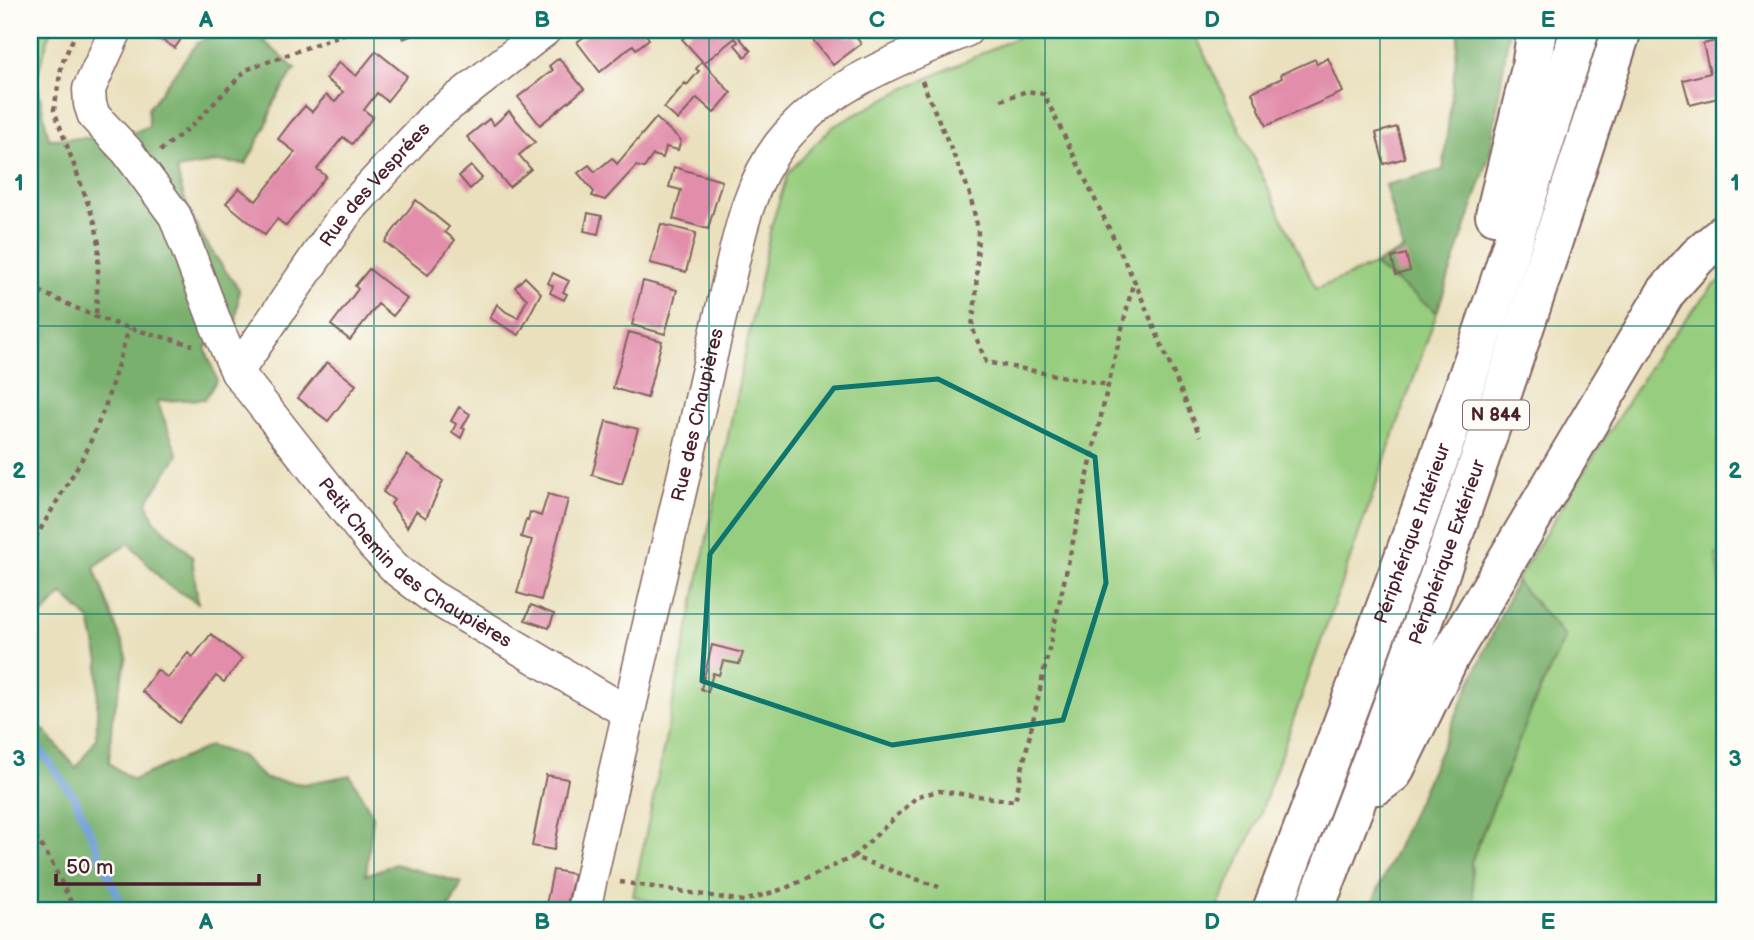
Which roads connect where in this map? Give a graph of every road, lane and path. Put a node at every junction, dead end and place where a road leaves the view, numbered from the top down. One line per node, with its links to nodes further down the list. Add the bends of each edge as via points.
1 (78, 30): 16 (path, via 62,63 54,110 95,223 99,244)
2 (116, 30): 11 (street, Petit Chemin des Chaupières, via 89,89 90,104 94,116)
3 (354, 30): 11 (path, via 246,70 195,123)
4 (545, 30): 19 (street, Rue des Vesprées, via 434,117 346,214)
5 (967, 30): 9 (street, Rue des Chaupières)
6 (1537, 30): 13 (highway, via 1493,225)
7 (1580, 30): 13 (highway, Périphérique Intérieur / N 844)
8 (1622, 30): 24 (highway, Périphérique Extérieur / N 844, via 1470,492)
9 (911, 54): 20 (path, via 969,191 978,229 972,327 986,362); 23 (street, Rue des Chaupières, via 864,75 813,108 778,147 751,196)
10 (1001, 100): 14 (path, via 1027,91 1044,94)
11 (139, 166): 19 (street, Petit Chemin des Chaupières, via 175,216)
12 (1724, 234): 24 (highway, via 1666,292 1450,656 1393,773)
13 (1503, 272): 31 (highway, Périphérique Intérieur / N 844, via 1375,637)
14 (1134, 280): 20 (path); 21 (path)
15 (30, 287): 16 (path)
16 (96, 317): 17 (path)
17 (129, 328): 18 (path); 22 (path, via 106,407 86,452)
18 (197, 346)
19 (237, 372): 23 (street, Petit Chemin des Chaupières, via 397,570 431,596)
20 (1108, 385): 26 (path, via 1015,801 939,791 918,796)
21 (1200, 436)
22 (30, 547)
23 (627, 712): 27 (street, Rue des Chaupières)
24 (1359, 797): 32 (highway, Périphérique Extérieur / N 844)
25 (30, 828): 29 (path)
26 (853, 857): 27 (path, via 786,888 744,901); 28 (path)
27 (591, 878): 30 (street, Rue des Chaupières)
28 (939, 887)
29 (75, 910)
30 (584, 910)
31 (1272, 910)
32 (1314, 910)

